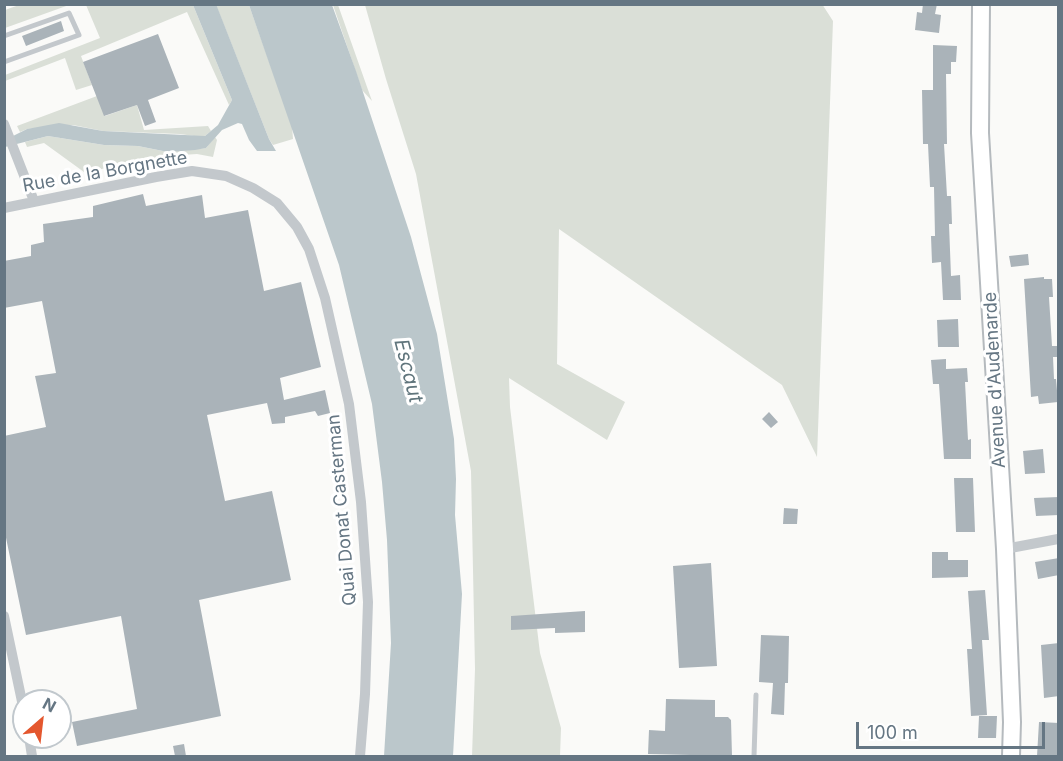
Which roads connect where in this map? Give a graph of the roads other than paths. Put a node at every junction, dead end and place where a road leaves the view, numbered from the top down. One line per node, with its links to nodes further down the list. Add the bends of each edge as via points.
1 (981, 4): 9 (main road, Avenue d'Audenarde, via 980,133)
2 (4, 36): 3 (lane, via 69,14 79,35)
3 (4, 62)
4 (7, 129): 5 (street)
5 (34, 201): 6 (street, Rue de la Borgnette); 7 (street, Rue de la Borgnette, via 192,171 226,176 277,203 309,249)
6 (4, 208)
7 (325, 298): 13 (street, Quai Donat Casterman, via 349,404 361,502 368,602)
8 (1059, 539): 9 (street)
9 (1005, 549): 15 (main road, Avenue d'Audenarde)
10 (4, 616): 11 (street)
11 (19, 689)
12 (756, 695): 14 (lane)
13 (360, 756)
14 (754, 756)
15 (1011, 756)

